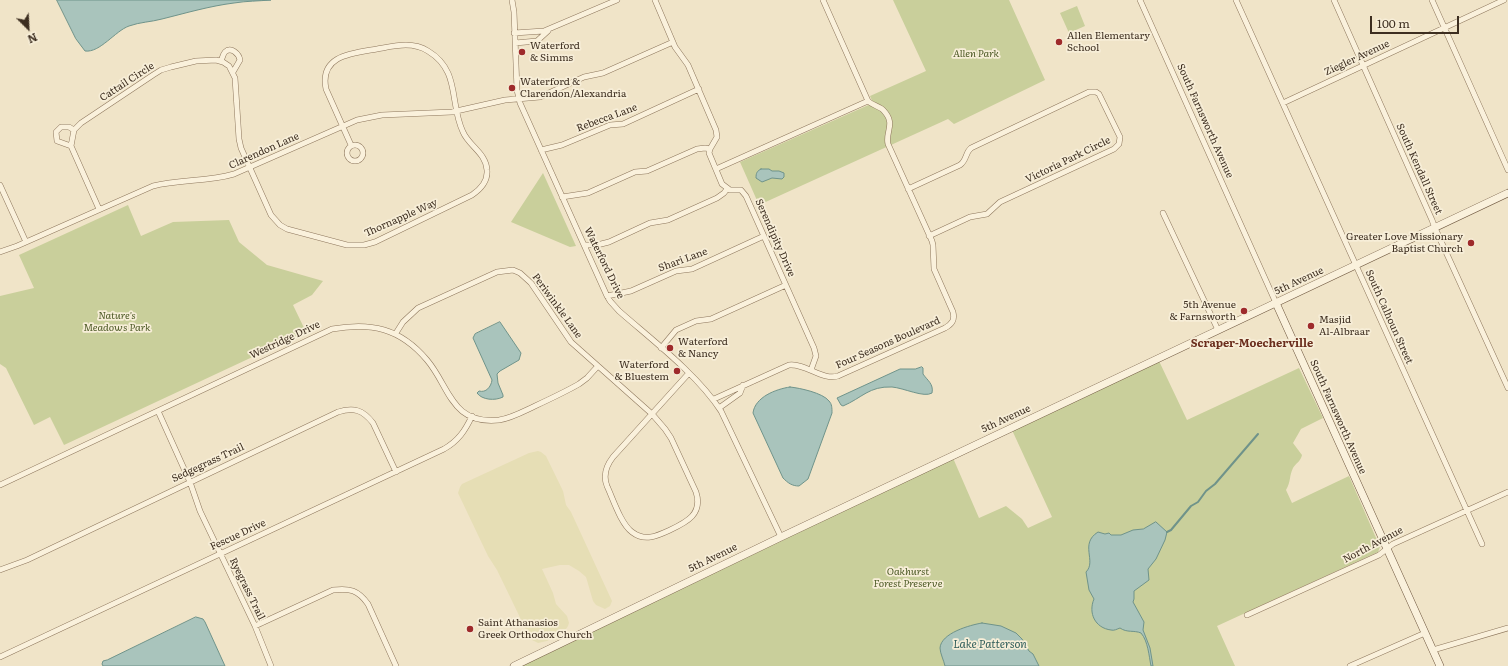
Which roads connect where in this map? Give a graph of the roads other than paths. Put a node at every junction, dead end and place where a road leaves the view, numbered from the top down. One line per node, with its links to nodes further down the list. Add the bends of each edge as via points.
1 (512, 0): 12 (street, Waterford Drive)
2 (616, 0): 11 (street)
3 (654, 0): 13 (street)
4 (823, 0): 20 (street)
5 (1140, 0): 48 (street, South Farnsworth Avenue)
6 (1236, 0): 21 (street, South Calhoun Street)
7 (1334, 0): 16 (street, South Kendall Street)
8 (1432, 0): 10 (street)
9 (1504, 0): 10 (street, Ziegler Avenue)
10 (1444, 27): 16 (street, Ziegler Avenue); 31 (street)
11 (549, 30): 12 (street); 14 (street, via 537,41)
12 (514, 33): 14 (street, Waterford Drive)
13 (673, 42): 18 (street); 19 (street, Clarendon Lane, via 604,73 584,77 540,97)
14 (515, 43): 19 (street, Waterford Drive)
15 (221, 61): 17 (street); 17 (street, via 227,51 237,53 240,60); 24 (street, Cattail Circle, via 196,61 161,70)
16 (1364, 66): 21 (street, Ziegler Avenue); 39 (street, South Kendall Street)
17 (233, 72): 29 (street, via 239,139)
18 (699, 89): 27 (street, via 717,134 716,141); 28 (street, Rebecca Lane, via 623,124 610,124 562,145)
19 (519, 98): 22 (street, Clarendon Lane); 28 (street, Waterford Drive)
20 (868, 101): 30 (street); 34 (street, Four Seasons Boulevard, via 883,110 890,121 887,140)
21 (1283, 103): 45 (street, South Calhoun Street)
22 (457, 111): 23 (street, Clarendon Lane, via 382,115); 23 (street, Thornapple Way, via 451,79 444,66 425,49 402,45 350,53 341,56 329,67 324,82); 29 (street, Thornapple Way, via 463,133 486,164 487,176 481,188 472,195 369,243 347,245 280,226 271,215)
23 (343, 126): 25 (street, Thornapple Way); 29 (street, Clarendon Lane)
24 (74, 130): 26 (street); 26 (street, via 61,127 56,132 57,141)
25 (351, 145)
26 (71, 146): 37 (street)
27 (710, 149): 30 (street, via 710,157); 36 (street, via 697,149 588,193)
28 (541, 150): 36 (street, Waterford Drive)
29 (249, 167): 37 (street, Clarendon Lane, via 220,178 153,186)
30 (716, 169): 33 (street)
31 (1508, 170)
32 (0, 185): 42 (street)
33 (727, 189): 40 (street, Serendipity Drive, via 744,192); 43 (street, via 717,198 668,220 650,223 604,244)
34 (908, 190): 41 (street, Four Seasons Boulevard); 41 (street, Victoria Park Circle, via 960,165 971,148 1089,92 1098,94 1120,137 1119,144 1114,149 1000,202 987,214 970,217)
35 (1508, 193): 39 (street, 5th Avenue)
36 (562, 197): 43 (street, Waterford Drive)
37 (99, 209): 42 (street, Clarendon Lane)
38 (1163, 213): 49 (street)
39 (1435, 228): 45 (street, 5th Avenue); 56 (street, South Kendall Street)
40 (764, 236): 46 (street, Serendipity Drive); 47 (street, Shari Lane, via 692,269 676,271 631,291)
41 (929, 236): 53 (street, Four Seasons Boulevard, via 933,245 934,269 953,312 951,324 838,376 831,377)
42 (26, 242): 44 (street, Clarendon Lane)
43 (584, 245): 47 (street, Waterford Drive)
44 (0, 252)
45 (1356, 265): 48 (street, 5th Avenue); 66 (street, South Calhoun Street)
46 (786, 286): 51 (street, via 711,319 696,321 676,330); 53 (street, Serendipity Drive, via 816,352)
47 (607, 296): 51 (street, Waterford Drive, via 619,311)
48 (1276, 303): 49 (street, 5th Avenue); 69 (street, South Farnsworth Avenue)
49 (1218, 330): 67 (street, 5th Avenue)
50 (396, 333): 52 (street, Periwinkle Lane, via 403,322 418,308 497,272 513,270 520,272 531,283 571,342); 59 (street, Westridge Drive, via 362,326 332,329); 61 (street, Westridge Drive, via 428,361 454,404)
51 (661, 348): 54 (street, Waterford Drive)
52 (597, 367): 60 (street, Periwinkle Lane); 61 (street, Westridge Drive, via 579,384 507,418 490,420)
53 (811, 370): 55 (street, Four Seasons Boulevard, via 796,364 789,365)
54 (689, 373): 57 (street, Waterford Drive); 60 (street)
55 (743, 385): 57 (street, Four Seasons Boulevard); 58 (street, via 734,399)
56 (1508, 388)
57 (714, 399): 58 (street, Waterford Drive)
58 (720, 408): 67 (street, Waterford Drive)
59 (158, 411): 63 (street, Ryegrass Trail); 64 (street, Westridge Drive)
60 (652, 414): 60 (street, via 610,461 605,476 625,525 636,535 647,538 656,537 689,520 696,511 698,501 671,438)
61 (472, 416): 62 (street, Fescue Drive, via 464,432 452,444)
62 (396, 472): 63 (street, Sedgegrass Trail, via 369,417 357,410 347,410); 70 (street, Fescue Drive)
63 (190, 482): 70 (street, Ryegrass Trail); 71 (street, Sedgegrass Trail, via 27,560)
64 (0, 484)
65 (1508, 492): 66 (street, North Avenue)
66 (1467, 510): 68 (street, South Calhoun Street); 69 (street, North Avenue)
67 (781, 537): 80 (street, 5th Avenue)
68 (1482, 544)
69 (1386, 549): 72 (street, North Avenue, via 1379,555); 75 (street, South Farnsworth Avenue)
70 (220, 554): 73 (street, Ryegrass Trail); 77 (street, Fescue Drive)
71 (0, 570)
72 (1246, 616)
73 (255, 626): 78 (street, Ryegrass Trail); 79 (street, via 333,590 353,590 362,595 368,604)
74 (1508, 628): 76 (street)
75 (1425, 632): 76 (street, South Farnsworth Avenue); 81 (street)
76 (1433, 650): 82 (street, South Farnsworth Avenue)
77 (0, 657)
78 (271, 666)
79 (396, 666)
80 (514, 666)
81 (1350, 666)
82 (1440, 666)

